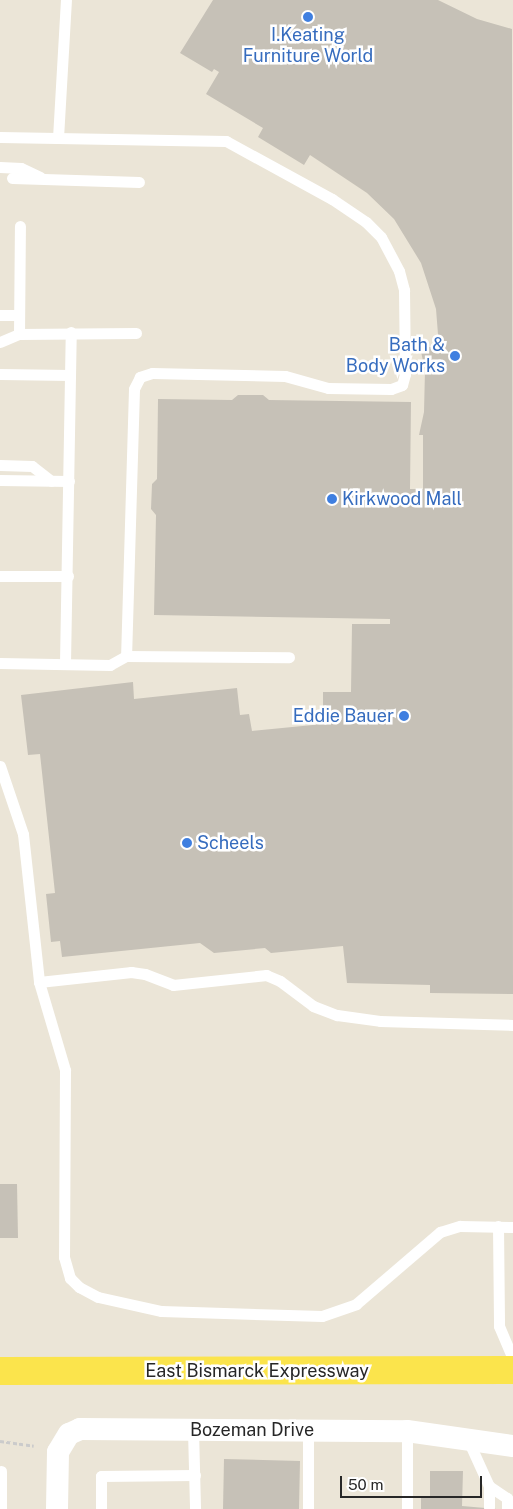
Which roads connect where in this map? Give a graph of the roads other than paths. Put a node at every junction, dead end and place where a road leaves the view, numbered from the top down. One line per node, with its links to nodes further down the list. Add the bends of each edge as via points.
1 (66, 0): 3 (lane)
2 (0, 137): 3 (lane)
3 (58, 138): 23 (lane, via 214,140 237,145 366,222 392,254 404,290 405,374 402,385 397,388 328,388 285,376 152,373 136,382)
4 (0, 168): 6 (lane, via 21,168)
5 (12, 178): 6 (lane)
6 (44, 179): 7 (lane)
7 (139, 182)
8 (20, 226): 10 (lane)
9 (0, 315): 10 (lane)
10 (18, 315): 13 (lane)
11 (71, 332): 12 (lane); 13 (lane); 16 (lane)
12 (136, 333)
13 (19, 334): 14 (lane)
14 (0, 342)
15 (0, 374): 16 (lane)
16 (70, 375): 20 (lane)
17 (0, 465): 19 (lane, via 32,466)
18 (0, 480): 19 (lane)
19 (51, 481): 20 (lane)
20 (69, 481): 22 (lane)
21 (0, 576): 22 (lane)
22 (68, 576): 26 (lane)
23 (126, 656): 24 (lane); 26 (lane, via 110,665)
24 (289, 657)
25 (0, 663): 26 (lane)
26 (65, 663)
27 (0, 766): 28 (lane)
28 (3, 784): 29 (lane, via 23,834)
29 (39, 982): 30 (lane, via 130,972 174,985 266,975 280,981 313,1006 337,1016 380,1021); 31 (lane, via 65,1070 64,1257 70,1278 88,1293 108,1300 179,1313 322,1316 356,1304 440,1232 460,1226)
30 (513, 1025)
31 (498, 1226): 32 (lane); 33 (lane, via 499,1326)
32 (513, 1226)
33 (513, 1359)
34 (513, 1370): 35 (main road, East Bismarck Expressway)
35 (0, 1371)
36 (194, 1430): 38 (street, Bozeman Drive); 42 (lane); 46 (street, Bozeman Drive, via 80,1429 69,1434 58,1452)
37 (407, 1430): 38 (street, Bozeman Drive); 39 (street, Bozeman Drive); 50 (lane)
38 (308, 1431): 49 (lane)
39 (468, 1440): 40 (street, Bozeman Drive); 43 (lane)
40 (513, 1446)
41 (1, 1472): 45 (lane)
42 (195, 1475): 47 (lane, via 101,1476); 48 (lane)
43 (489, 1486): 44 (lane); 51 (lane, via 507,1498)
44 (489, 1507)
45 (1, 1509)
46 (57, 1509)
47 (101, 1509)
48 (195, 1509)
49 (308, 1509)
50 (407, 1509)
51 (507, 1509)

